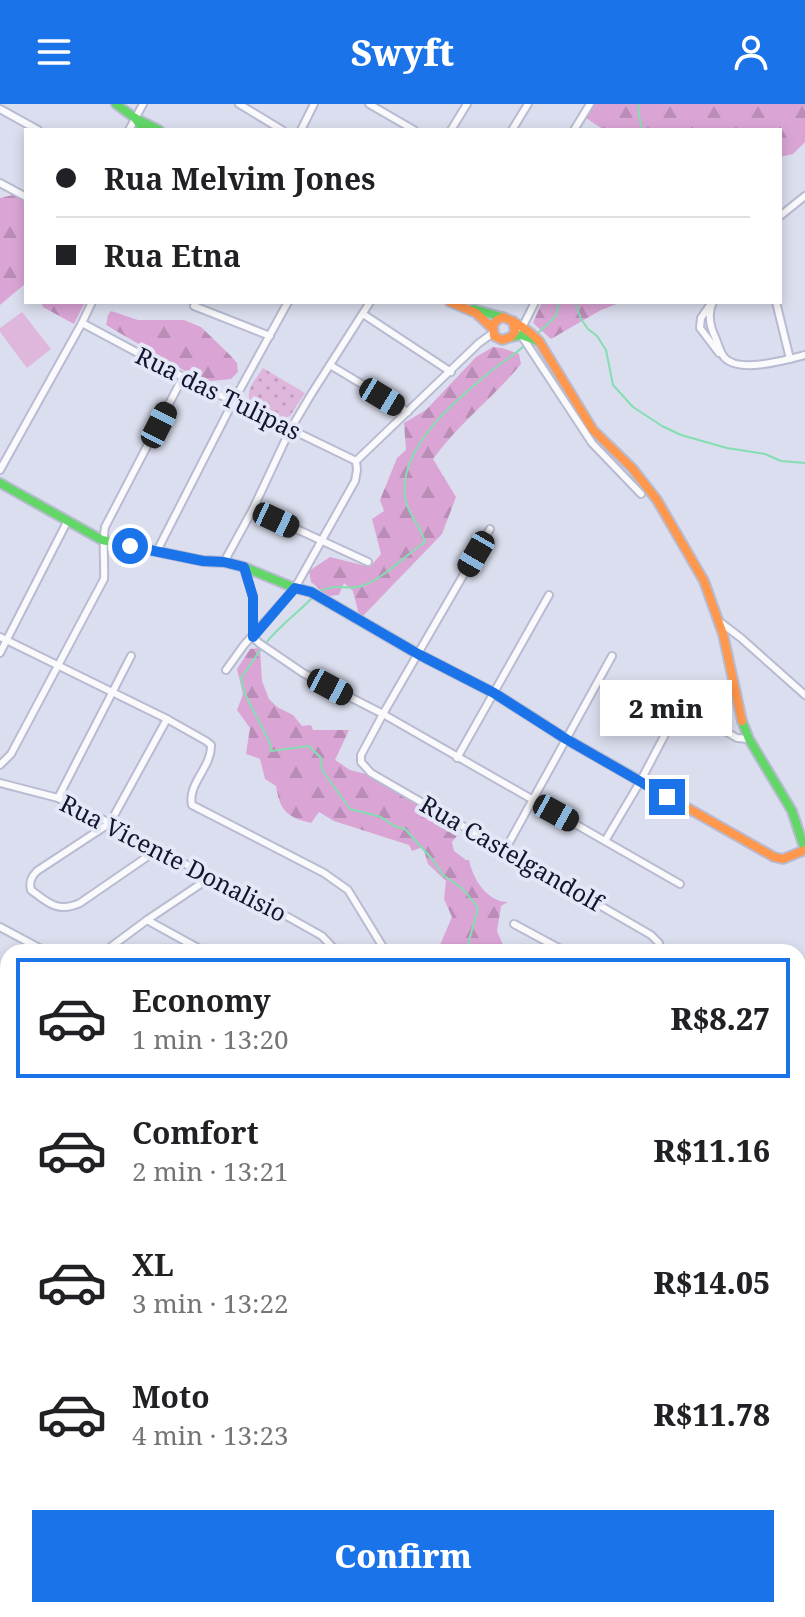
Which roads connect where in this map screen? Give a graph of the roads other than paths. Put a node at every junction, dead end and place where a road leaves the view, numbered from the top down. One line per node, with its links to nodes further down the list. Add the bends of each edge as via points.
1 (116, 104): 10 (main road)
2 (143, 104): 10 (street)
3 (239, 104): 15 (street)
4 (314, 104): 16 (street)
5 (467, 104): 18 (street)
6 (528, 104): 19 (street)
7 (589, 104): 20 (street)
8 (371, 105): 17 (street)
9 (0, 109): 11 (street)
10 (135, 118): 12 (street); 13 (main road); 14 (main road)
11 (34, 128)
12 (130, 128)
13 (142, 128)
14 (156, 128)
15 (279, 128)
16 (302, 128)
17 (411, 128)
18 (452, 128)
19 (513, 128)
20 (575, 128)
21 (0, 183): 22 (street)
22 (24, 196)
23 (805, 196): 24 (street)
24 (782, 214)
25 (91, 304): 37 (street)
26 (287, 304): 39 (street)
27 (369, 304): 34 (street)
28 (456, 304): 33 (main road)
29 (535, 304): 40 (street)
30 (712, 304): 43 (street, via 700,328 725,358 741,365)
31 (776, 304): 43 (street)
32 (194, 306): 39 (street)
33 (464, 307): 35 (main road); 38 (main road)
34 (363, 314): 44 (street); 45 (street)
35 (503, 317): 36 (main road); 38 (main road)
36 (513, 321): 40 (main road); 40 (main road)
37 (82, 323): 46 (street, Rua das Tulipas); 51 (street)
38 (493, 331): 40 (main road, via 502,340); 45 (street)
39 (270, 336): 47 (street)
40 (528, 336): 42 (street); 42 (street); 65 (main road, via 593,430 657,500 696,565)
41 (805, 355): 43 (street)
42 (536, 356): 53 (street, via 592,443)
43 (790, 359)
44 (330, 365): 48 (street); 49 (street)
45 (451, 372): 48 (street)
46 (183, 377): 47 (street, Rua das Tulipas); 57 (street)
47 (233, 402): 49 (street, Rua das Tulipas); 59 (street)
48 (408, 412): 50 (street)
49 (290, 430): 50 (street, Rua das Tulipas); 54 (street)
50 (356, 461): 58 (street, via 355,481)
51 (0, 470)
52 (0, 483): 55 (main road)
53 (641, 494)
54 (253, 509): 58 (street); 60 (street)
55 (67, 522): 57 (main road); 67 (street)
56 (490, 529): 69 (street)
57 (102, 540): 59 (main road); 72 (street, via 104,579)
58 (322, 541): 61 (street); 63 (street)
59 (157, 551): 60 (main road)
60 (224, 562): 62 (main road)
61 (368, 562)
62 (244, 567): 63 (main road); 66 (street, via 253,597)
63 (295, 588): 66 (street); 69 (main road, via 311,592)
64 (549, 595): 76 (street)
65 (719, 622): 77 (street); 82 (main road)
66 (253, 637): 73 (street); 79 (street, via 303,673)
67 (4, 638): 68 (street); 72 (street)
68 (0, 653)
69 (418, 654): 76 (main road); 79 (street)
70 (131, 656): 75 (street)
71 (612, 656): 81 (street)
72 (59, 665): 75 (street); 84 (street)
73 (226, 670)
74 (654, 688): 78 (street)
75 (112, 692): 80 (street); 87 (street)
76 (494, 693): 81 (main road); 83 (street)
77 (805, 695)
78 (680, 706): 82 (street, via 737,738); 85 (street)
79 (383, 714): 83 (street); 92 (street, Rua Castelgandolf, via 361,755 362,764)
80 (167, 719): 89 (street); 103 (street, via 211,745 211,756 191,793 192,805 343,885)
81 (566, 739): 85 (main road); 88 (street)
82 (749, 739): 93 (main road, via 792,811)
83 (457, 758): 88 (street)
84 (0, 765)
85 (640, 782): 90 (street); 93 (main road, via 774,857)
86 (0, 783): 87 (street, Rua Vicente Donalisio)
87 (58, 798): 89 (street, Rua Vicente Donalisio)
88 (532, 800): 90 (street); 92 (street)
89 (110, 823): 91 (street, Rua Vicente Donalisio); 91 (street, via 37,871 31,890 64,909)
90 (605, 841): 95 (street)
91 (157, 850): 94 (street, Rua Vicente Donalisio)
92 (505, 850): 105 (street, Rua Castelgandolf)
93 (805, 850)
94 (211, 877): 96 (street); 102 (street, Rua Vicente Donalisio)
95 (680, 884)
96 (147, 920): 100 (street); 101 (street)
97 (514, 924): 104 (street)
98 (0, 927): 99 (street)
99 (32, 944)
100 (115, 944)
101 (190, 944)
102 (330, 944)
103 (381, 944)
104 (551, 944)
105 (659, 944)

